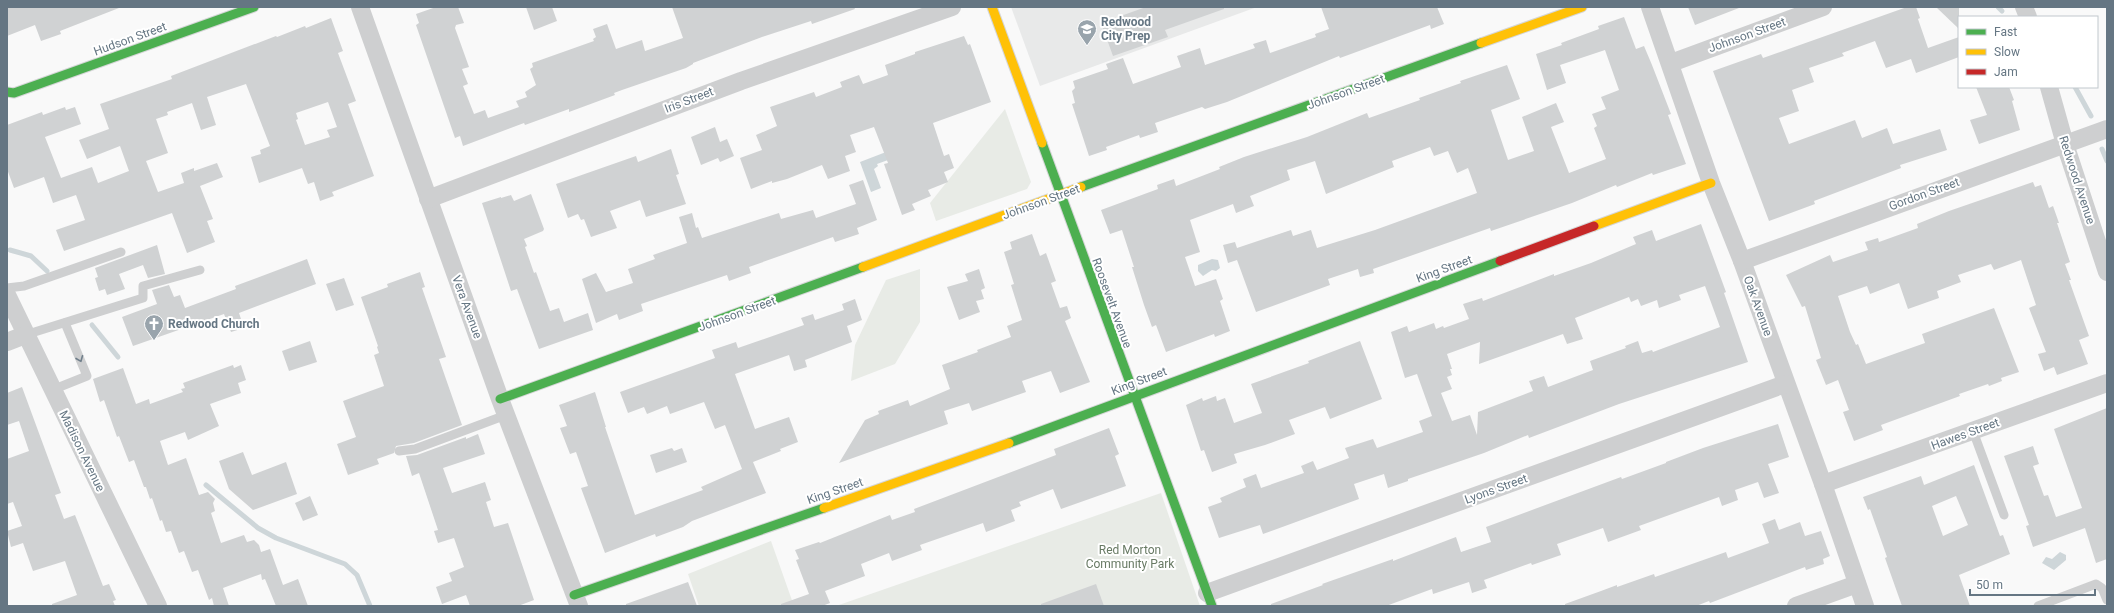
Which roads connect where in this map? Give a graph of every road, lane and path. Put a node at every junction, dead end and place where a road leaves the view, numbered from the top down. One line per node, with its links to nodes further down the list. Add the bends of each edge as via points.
1 (254, 7): 10 (street, Hudson Street)
2 (360, 7): 16 (street, Vera Avenue)
3 (952, 7): 16 (street, Iris Street, via 741,81)
4 (992, 7): 15 (street, Roosevelt Avenue)
5 (1582, 7): 15 (street, Johnson Street)
6 (1650, 7): 8 (street, Oak Avenue)
7 (1823, 7): 8 (street, Johnson Street)
8 (1671, 63): 14 (street, Oak Avenue)
9 (2049, 88): 13 (street, Redwood Avenue)
10 (10, 92): 11 (street, Hudson Street)
11 (7, 102)
12 (2107, 129): 13 (street, Gordon Street)
13 (2065, 144): 18 (street, Gordon Street); 20 (street, Redwood Avenue)
14 (1711, 183): 18 (street, Oak Avenue); 29 (street, King Street)
15 (1060, 196): 29 (street, Roosevelt Avenue); 30 (street, Johnson Street)
16 (428, 199): 30 (street, Vera Avenue)
17 (121, 252): 21 (lane, via 24,286)
18 (1742, 261): 27 (street, Oak Avenue)
19 (200, 270): 23 (lane, via 143,286 143,298)
20 (2107, 272)
21 (7, 288)
22 (7, 295): 24 (street, Madison Avenue)
23 (65, 323): 24 (lane); 28 (lane, one-way to 28, via 87,376)
24 (25, 335): 25 (street); 28 (street, Madison Avenue)
25 (7, 342)
26 (2107, 383): 31 (street, Hawes Street)
27 (1785, 384): 33 (street, Oak Avenue); 36 (street, Lyons Street)
28 (52, 390): 39 (street, Madison Avenue)
29 (1134, 396): 36 (street, Roosevelt Avenue); 38 (street, King Street)
30 (503, 407): 32 (lane, via 415,449); 38 (street, Vera Avenue)
31 (1973, 431): 33 (street, Hawes Street); 34 (lane)
32 (399, 452)
33 (1824, 484): 35 (street, Oak Avenue)
34 (2004, 515)
35 (1857, 584): 40 (street); 41 (street, Oak Avenue)
36 (1210, 600)
37 (2107, 600): 42 (lane, via 2102,588 2096,584)
38 (576, 601)
39 (158, 606)
40 (1796, 606)
41 (1865, 606)
42 (2038, 606)

